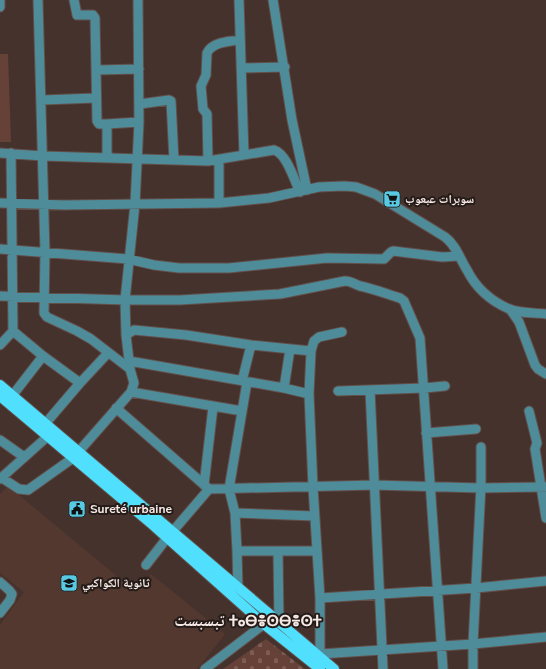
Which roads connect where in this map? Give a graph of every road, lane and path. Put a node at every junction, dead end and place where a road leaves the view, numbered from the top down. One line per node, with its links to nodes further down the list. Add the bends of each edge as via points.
1 (0, 0): 7 (street)
2 (38, 0): 14 (street)
3 (74, 0): 12 (street, via 77,15 93,15 95,18)
4 (138, 0): 11 (street)
5 (239, 0): 8 (street)
6 (273, 0): 9 (street)
7 (0, 7)
8 (240, 40): 10 (street); 26 (street, via 223,42 207,53 206,75 201,86 203,109 207,114)
9 (285, 67): 10 (street); 27 (street)
10 (241, 68): 20 (street)
11 (139, 69): 12 (street); 15 (street)
12 (96, 70): 13 (street)
13 (96, 98): 14 (street); 17 (street, via 97,121 99,124)
14 (42, 100): 21 (street)
15 (140, 104): 16 (street); 24 (street, via 171,101)
16 (139, 122): 17 (street); 23 (street)
17 (107, 124): 22 (street)
18 (0, 153): 19 (street)
19 (11, 153): 21 (street); 30 (street)
20 (244, 155): 25 (street); 27 (street, via 274,150 278,152)
21 (43, 156): 22 (street); 32 (street)
22 (107, 158): 23 (street)
23 (136, 159): 24 (street); 31 (street)
24 (174, 160): 26 (street)
25 (219, 160): 26 (street); 28 (street)
26 (208, 161)
27 (303, 191): 28 (street, via 269,198); 36 (street, via 344,186 364,190 446,236)
28 (219, 202): 31 (street)
29 (0, 203): 30 (street)
30 (11, 203): 32 (street); 34 (street)
31 (135, 204): 32 (street); 37 (street)
32 (44, 205): 35 (street)
33 (0, 249): 34 (street)
34 (12, 250): 35 (street); 39 (street)
35 (45, 252): 37 (street); 40 (street)
36 (459, 256): 37 (street, via 442,257 393,251 384,259 327,258 221,268 179,268); 42 (street, via 475,284 486,295)
37 (128, 259): 41 (street)
38 (0, 296): 39 (street)
39 (12, 297): 40 (street); 44 (street)
40 (44, 297): 41 (street); 51 (street, via 46,315 91,339)
41 (125, 300): 46 (street); 60 (street, via 180,300 280,294 352,281 404,301 420,338)
42 (510, 309): 43 (street); 54 (street, via 520,322 535,365)
43 (546, 314)
44 (13, 331): 47 (street); 52 (street)
45 (342, 332): 50 (street, via 318,337)
46 (126, 335): 48 (street, via 134,330); 53 (street)
47 (0, 345)
48 (251, 345): 49 (street); 55 (street)
49 (290, 349): 50 (street); 59 (street)
50 (311, 350): 64 (street)
51 (108, 353): 53 (street); 56 (street)
52 (43, 356): 56 (street); 66 (street)
53 (130, 365): 55 (street); 63 (street, via 134,383)
54 (546, 374)
55 (245, 382): 59 (street); 69 (street)
56 (80, 383): 71 (street)
57 (0, 385): 66 (main road)
58 (445, 386): 60 (street)
59 (284, 388): 64 (street)
60 (424, 388): 61 (street); 73 (street)
61 (370, 390): 62 (street); 80 (street)
62 (338, 391)
63 (132, 392): 67 (street); 68 (street)
64 (310, 394): 82 (street)
65 (0, 396): 74 (main road)
66 (12, 396): 71 (main road)
67 (213, 407): 69 (street); 81 (street)
68 (116, 408): 77 (street); 81 (street)
69 (242, 411): 86 (street)
70 (529, 411): 84 (street)
71 (45, 424): 77 (main road)
72 (476, 429): 73 (street)
73 (426, 433): 83 (street)
74 (48, 437): 77 (main road); 78 (street)
75 (0, 440): 78 (street)
76 (481, 447): 85 (street)
77 (75, 455): 79 (street, via 28,490 19,489); 90 (main road)
78 (24, 457): 79 (street)
79 (1, 478)
80 (374, 485): 82 (street); 83 (street); 100 (street)
81 (207, 487): 86 (street); 90 (street)
82 (313, 487): 86 (street); 88 (street)
83 (430, 487): 85 (street); 99 (street)
84 (544, 487): 85 (street); 89 (street)
85 (481, 488): 98 (street)
86 (229, 490): 87 (street)
87 (235, 513): 88 (street); 91 (street)
88 (314, 516): 92 (street)
89 (546, 518)
90 (169, 535): 94 (street); 97 (main road); 103 (main road)
91 (237, 551): 93 (street); 97 (street)
92 (316, 551): 93 (street); 101 (street)
93 (278, 552): 104 (street)
94 (146, 565)
95 (546, 581): 98 (street)
96 (0, 582): 102 (street, via 12,594)
97 (238, 588): 103 (main road)
98 (476, 588): 99 (street); 106 (street)
99 (438, 589): 100 (street); 107 (street)
100 (380, 594): 101 (street); 108 (street)
101 (320, 598): 109 (street)
102 (0, 613)
103 (267, 620): 104 (main road); 110 (street); 111 (main road)
104 (279, 623): 109 (main road)
105 (546, 637): 106 (street)
106 (473, 644): 107 (street); 115 (street)
107 (442, 646): 108 (street); 114 (street)
108 (382, 650): 109 (street); 113 (street)
109 (320, 655): 112 (main road)
110 (205, 669)
111 (320, 669)
112 (334, 669)
113 (383, 669)
114 (443, 669)
115 (473, 669)

